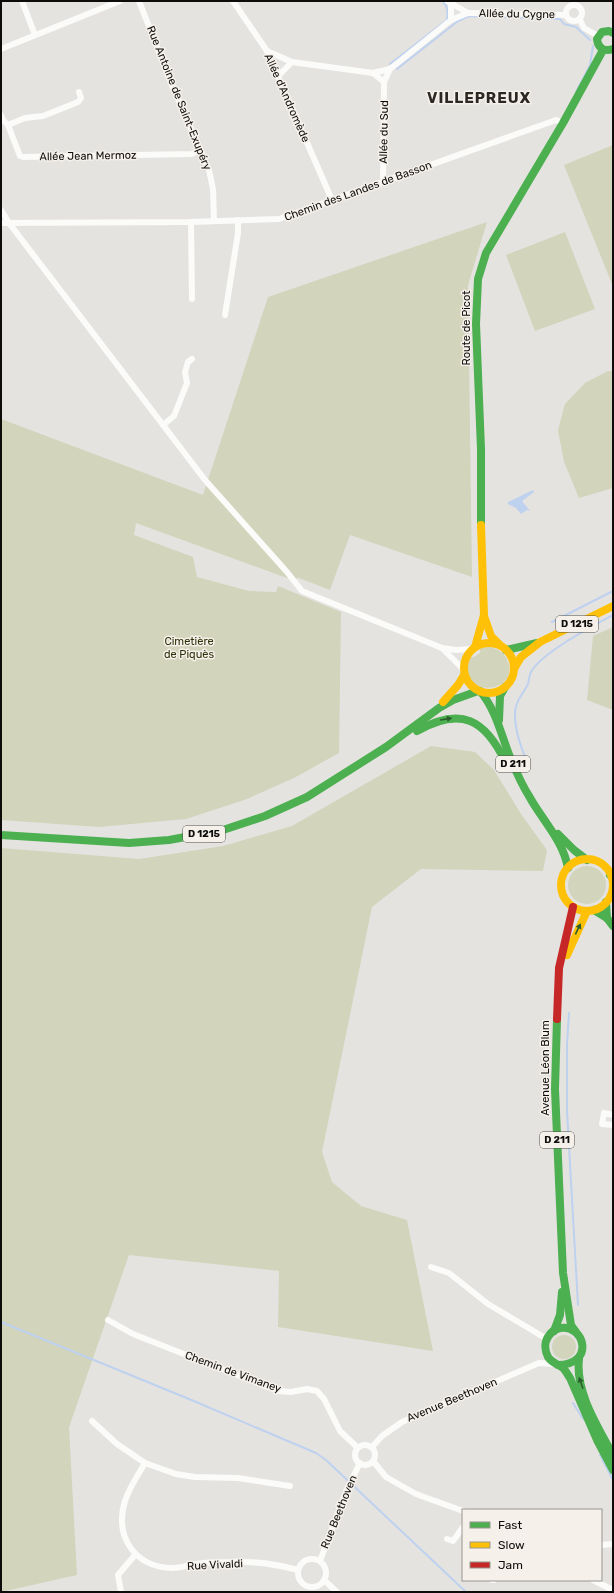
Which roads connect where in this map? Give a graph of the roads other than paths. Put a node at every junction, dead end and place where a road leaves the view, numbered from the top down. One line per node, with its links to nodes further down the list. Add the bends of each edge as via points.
1 (22, 1): 12 (street)
2 (120, 1): 12 (street)
3 (139, 1): 27 (street, Rue Antoine de Saint-Exupéry)
4 (233, 1): 17 (street, Allée d'Andromède)
5 (449, 3): 7 (street); 9 (street)
6 (577, 3): 8 (street, via 569,7); 10 (street, via 582,11)
7 (468, 13): 8 (street, Allée du Cygne); 9 (street)
8 (566, 15): 10 (street, via 572,22)
9 (451, 20): 19 (street)
10 (580, 20): 13 (street, via 584,28)
11 (613, 31): 13 (main road, via 605,30)
12 (35, 35): 14 (street)
13 (598, 36): 16 (main road, via 597,42)
14 (1, 49)
15 (613, 49): 16 (main road)
16 (603, 50): 25 (main road, Route de Picot)
17 (267, 51): 18 (street); 21 (street, Allée d'Andromède)
18 (292, 62): 20 (street); 21 (street)
19 (390, 69): 20 (street); 22 (street, Allée du Sud)
20 (374, 73): 22 (street)
21 (278, 76): 29 (street, Allée d'Andromède)
22 (384, 82): 28 (street, Allée du Sud)
23 (79, 92): 26 (street, via 81,98 78,102 43,116 25,118)
24 (1, 115): 26 (street, Allée Jean Mermoz)
25 (563, 123): 28 (street, Chemin des Landes de Basson, via 556,120); 41 (main road, Route de Picot, via 486,253 478,278 476,324)
26 (8, 125): 27 (street, Allée Jean Mermoz, via 20,156 23,157 191,154)
27 (200, 150): 32 (street, Rue Antoine de Saint-Exupéry, via 209,170 213,189)
28 (383, 182): 29 (street, Chemin des Landes de Basson)
29 (332, 200): 31 (street, Chemin des Landes de Basson, via 279,219)
30 (1, 210): 35 (street)
31 (238, 220): 32 (street, Chemin des Landes de Basson); 37 (street)
32 (214, 221): 33 (street, Chemin des Landes de Basson)
33 (191, 222): 35 (street, Chemin des Landes de Basson); 36 (street)
34 (1, 223): 35 (street, Chemin des Landes de Basson)
35 (9, 223): 39 (street)
36 (192, 299)
37 (225, 315)
38 (192, 359): 39 (street, via 188,362 185,372 187,383 174,416)
39 (163, 425): 43 (street, via 205,480 302,591)
40 (613, 606): 42 (main road, D 1215)
41 (484, 615): 44 (main road, Route de Picot); 45 (main road, Route de Picot, via 491,636)
42 (540, 642): 45 (main road, D 1215); 46 (main road, D 1215, via 521,657)
43 (442, 648): 44 (street); 47 (street)
44 (474, 648): 45 (main road, via 487,643); 47 (main road, via 465,659)
45 (503, 648): 46 (main road, via 510,655)
46 (514, 669): 48 (main road)
47 (464, 672): 49 (main road, via 471,686); 50 (main road, D 1215, via 458,685)
48 (505, 686): 49 (main road, via 493,692); 51 (main road, D 211, via 500,696)
49 (479, 691): 50 (main road, D 1215); 51 (main road, D 211, via 488,702)
50 (439, 708): 52 (main road, D 1215)
51 (498, 723): 53 (main road, D 211, via 516,773)
52 (386, 747): 53 (main road, one-way to 53, via 437,720 464,719 487,731 495,741 511,775); 55 (main road, D 1215, via 307,797 265,816 223,830 169,840 128,843)
53 (532, 802): 54 (main road, D 211)
54 (546, 822): 56 (main road, D 211); 57 (main road, D 211, via 566,855)
55 (1, 835)
56 (587, 860): 57 (main road); 58 (main road, via 604,865)
57 (568, 868): 60 (main road, via 561,888 565,899)
58 (612, 876): 59 (main road, via 613,885)
59 (609, 899): 61 (main road); 62 (main road)
60 (574, 908): 61 (main road); 64 (main road, Avenue Léon Blum / D 211, via 561,956)
61 (590, 911): 62 (main road); 64 (main road, Avenue Léon Blum / D 211, one-way to 61, via 566,958 576,933)
62 (607, 918): 63 (main road)
63 (613, 926)
64 (557, 1007): 68 (main road, Avenue Léon Blum / D 211, via 555,1089)
65 (613, 1114): 66 (street, via 604,1113 602,1124)
66 (613, 1125)
67 (431, 1267): 72 (street, via 449,1273 488,1304)
68 (563, 1273): 70 (main road, Avenue Léon Blum / D 211, via 560,1315); 71 (main road, Avenue Léon Blum / D 211, via 571,1325)
69 (108, 1320): 77 (street, Chemin de Vimaney, via 133,1334 278,1391 317,1391 324,1399 340,1431)
70 (554, 1331): 71 (main road, via 565,1328); 72 (main road)
71 (576, 1332): 73 (main road, via 582,1342 582,1353)
72 (546, 1343): 74 (street); 75 (main road, via 548,1357)
73 (579, 1358): 75 (main road, via 570,1365); 79 (main road, one-way to 73, via 590,1406 579,1375)
74 (539, 1363): 75 (street, Avenue Beethoven); 78 (street, Avenue Beethoven, via 402,1422 382,1436)
75 (557, 1365): 83 (main road, via 565,1370 570,1378)
76 (92, 1421): 81 (street, via 117,1444)
77 (358, 1448): 78 (street, via 363,1445); 82 (street, via 356,1458)
78 (372, 1448): 80 (street, via 375,1452)
79 (613, 1455)
80 (373, 1461): 82 (street, via 365,1465); 85 (street, via 386,1477 416,1494)
81 (145, 1463): 84 (street, via 176,1474 238,1478); 90 (street, Rue Vivaldi, via 125,1500 121,1521 124,1537)
82 (360, 1463): 91 (street, Rue Beethoven, via 347,1489)
83 (613, 1470)
84 (290, 1486)
85 (462, 1511)
86 (462, 1528): 87 (street, via 453,1541)
87 (447, 1539)
88 (613, 1544): 89 (street)
89 (602, 1545)
90 (135, 1555): 92 (street, Rue Vivaldi, via 155,1566 174,1568 230,1562); 97 (street, via 118,1575)
91 (320, 1561): 92 (street, via 306,1560); 93 (street, via 327,1572)
92 (298, 1570): 95 (street, via 300,1580)
93 (325, 1581): 95 (street, via 318,1586); 99 (street)
94 (595, 1581): 96 (street)
95 (306, 1586): 98 (street)
96 (613, 1591)
97 (121, 1592)
98 (303, 1592)
99 (337, 1592)

